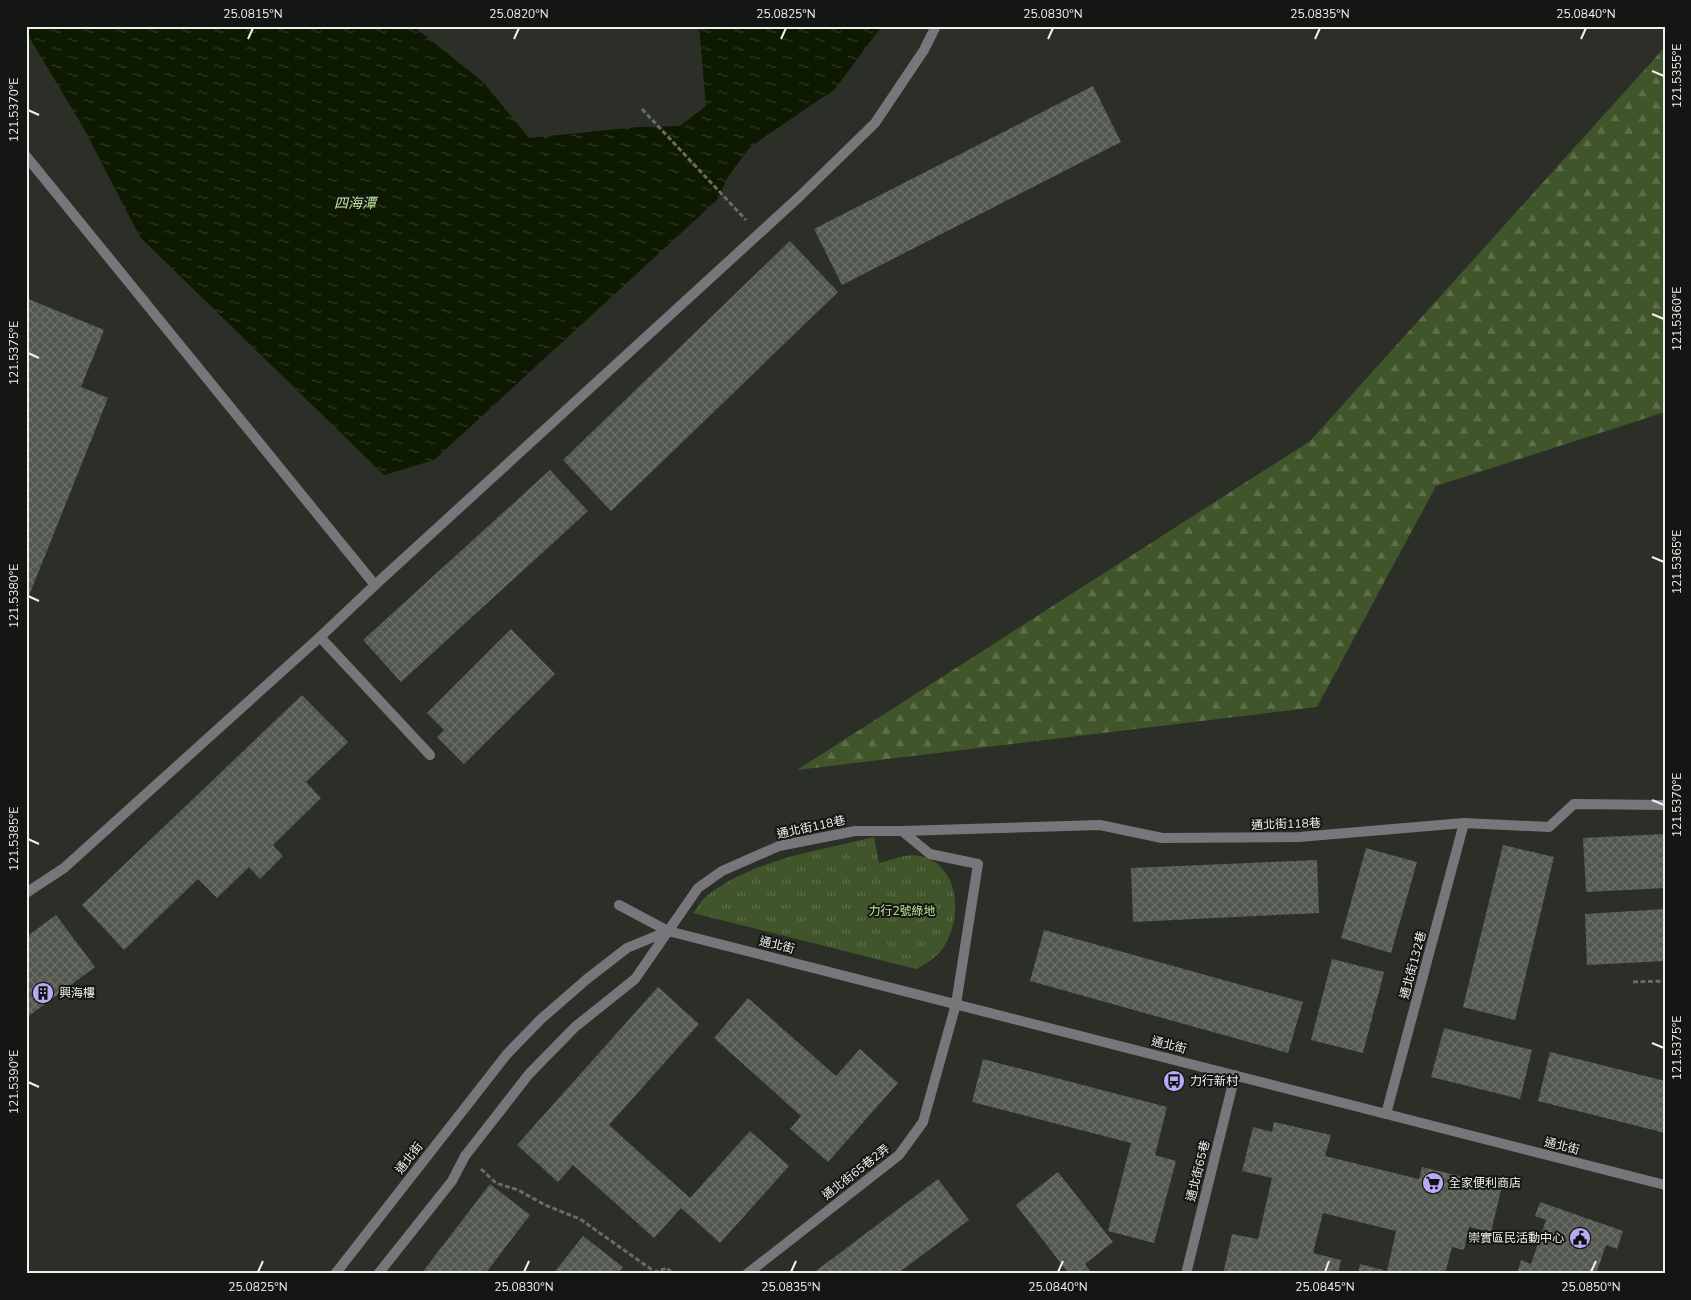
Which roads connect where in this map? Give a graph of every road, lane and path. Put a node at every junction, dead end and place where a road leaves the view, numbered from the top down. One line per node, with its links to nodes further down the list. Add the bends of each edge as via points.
1 (936, 26): 4 (street, via 924,50 875,123)
2 (642, 109): 4 (path)
3 (26, 156): 5 (street)
4 (758, 234): 5 (street)
5 (375, 585): 6 (street)
6 (320, 637): 7 (street); 11 (street, via 64,868)
7 (430, 754)
8 (1665, 805): 9 (street, 通北街118巷, via 1574,804 1548,826)
9 (1464, 823): 10 (street, 通北街118巷, via 1299,837 1162,838 1100,825); 18 (street, 通北街132巷)
10 (902, 831): 13 (street, 通北街118巷, via 855,831 779,846 722,871 698,888); 16 (street, via 930,854 978,864)
11 (26, 893)
12 (619, 905): 13 (street)
13 (668, 931): 16 (street, 通北街); 19 (street, via 635,980 575,1027 529,1074); 21 (street, 通北街, via 627,948 541,1019 507,1054)
14 (1665, 980): 15 (path)
15 (1633, 982)
16 (956, 1004): 17 (street, 通北街); 24 (street, 通北街65巷2弄, via 923,1122 899,1155)
17 (1235, 1075): 18 (street, 通北街); 25 (street, 通北街65巷)
18 (1386, 1114): 20 (street, 通北街)
19 (465, 1156): 22 (street, via 452,1181); 23 (path, via 496,1182 580,1219 655,1272 667,1268)
20 (1665, 1185)
21 (335, 1274)
22 (378, 1274)
23 (673, 1274)
24 (747, 1274)
25 (1186, 1274)

